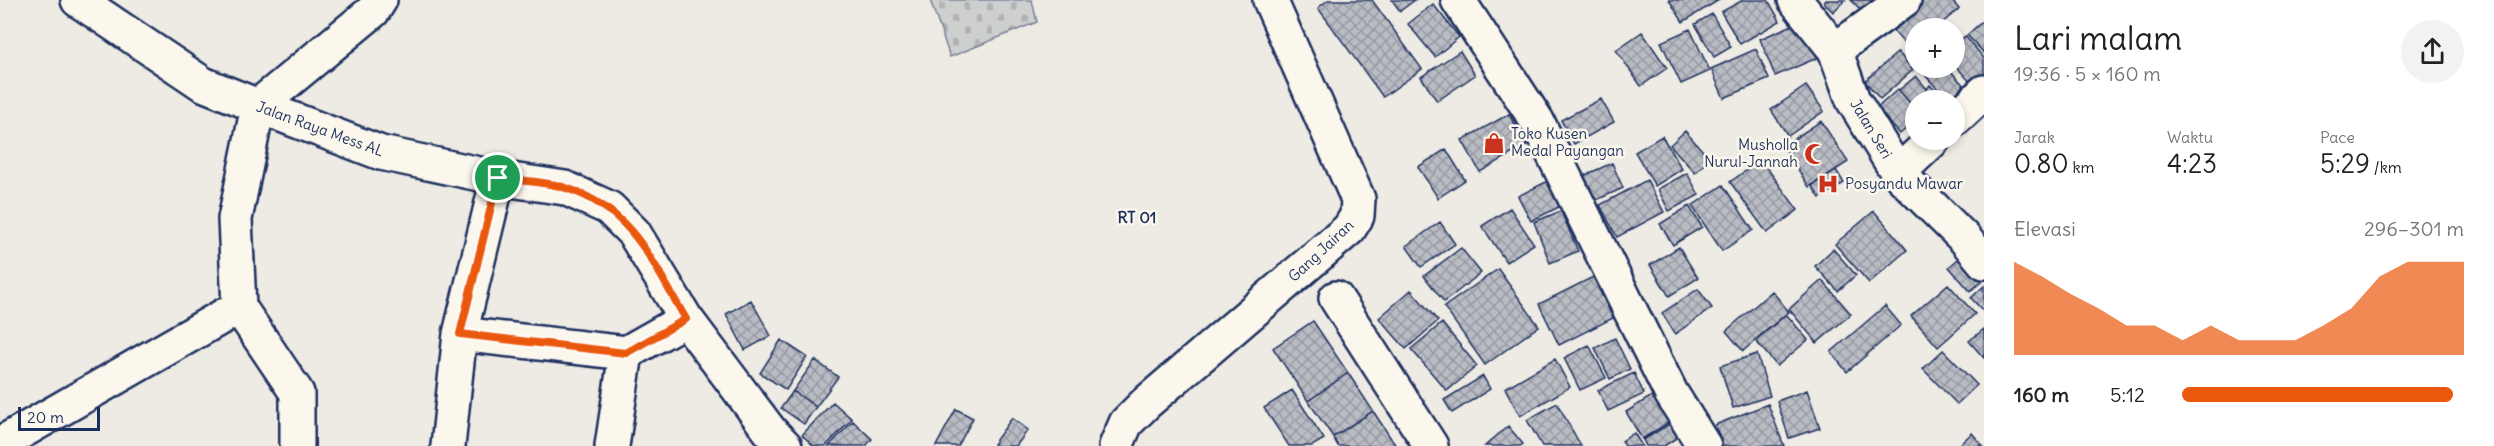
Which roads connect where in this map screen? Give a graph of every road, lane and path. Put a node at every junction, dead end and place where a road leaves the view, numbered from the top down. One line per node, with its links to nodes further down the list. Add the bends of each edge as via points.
1 (78, 0): 9 (street, Jalan Raya Mess AL, via 203,84)
2 (380, 0): 9 (street, via 374,10)
3 (1270, 0): 26 (street, Gang Jairan, via 1358,199 1357,216 1349,229 1146,403 1126,423)
4 (1458, 0): 28 (street, via 1537,121 1671,393)
5 (1795, 0): 7 (street, Jalan Seri)
6 (1904, 0): 7 (street)
7 (1835, 50): 12 (street, Jalan Seri, via 1853,100)
8 (1984, 92): 10 (street)
9 (258, 106): 13 (street, Jalan Raya Mess AL, via 381,153); 16 (street, via 235,219)
10 (1965, 110)
11 (1922, 150): 12 (street, Jalan Seri)
12 (1898, 173): 14 (street, Jalan Seri)
13 (498, 178): 17 (street, Jalan Raya Mess AL, via 565,188 609,208 634,233); 18 (street)
14 (1978, 242)
15 (1335, 298): 27 (street)
16 (239, 307): 20 (street); 22 (street, via 297,393)
17 (686, 319): 19 (street); 25 (street, Jalan Raya Mess AL)
18 (460, 334): 19 (street); 23 (street)
19 (626, 353): 24 (street)
20 (36, 437): 21 (street)
21 (0, 444)
22 (297, 446)
23 (448, 446)
24 (612, 446)
25 (785, 446)
26 (1116, 446)
27 (1431, 446)
28 (1704, 446)

